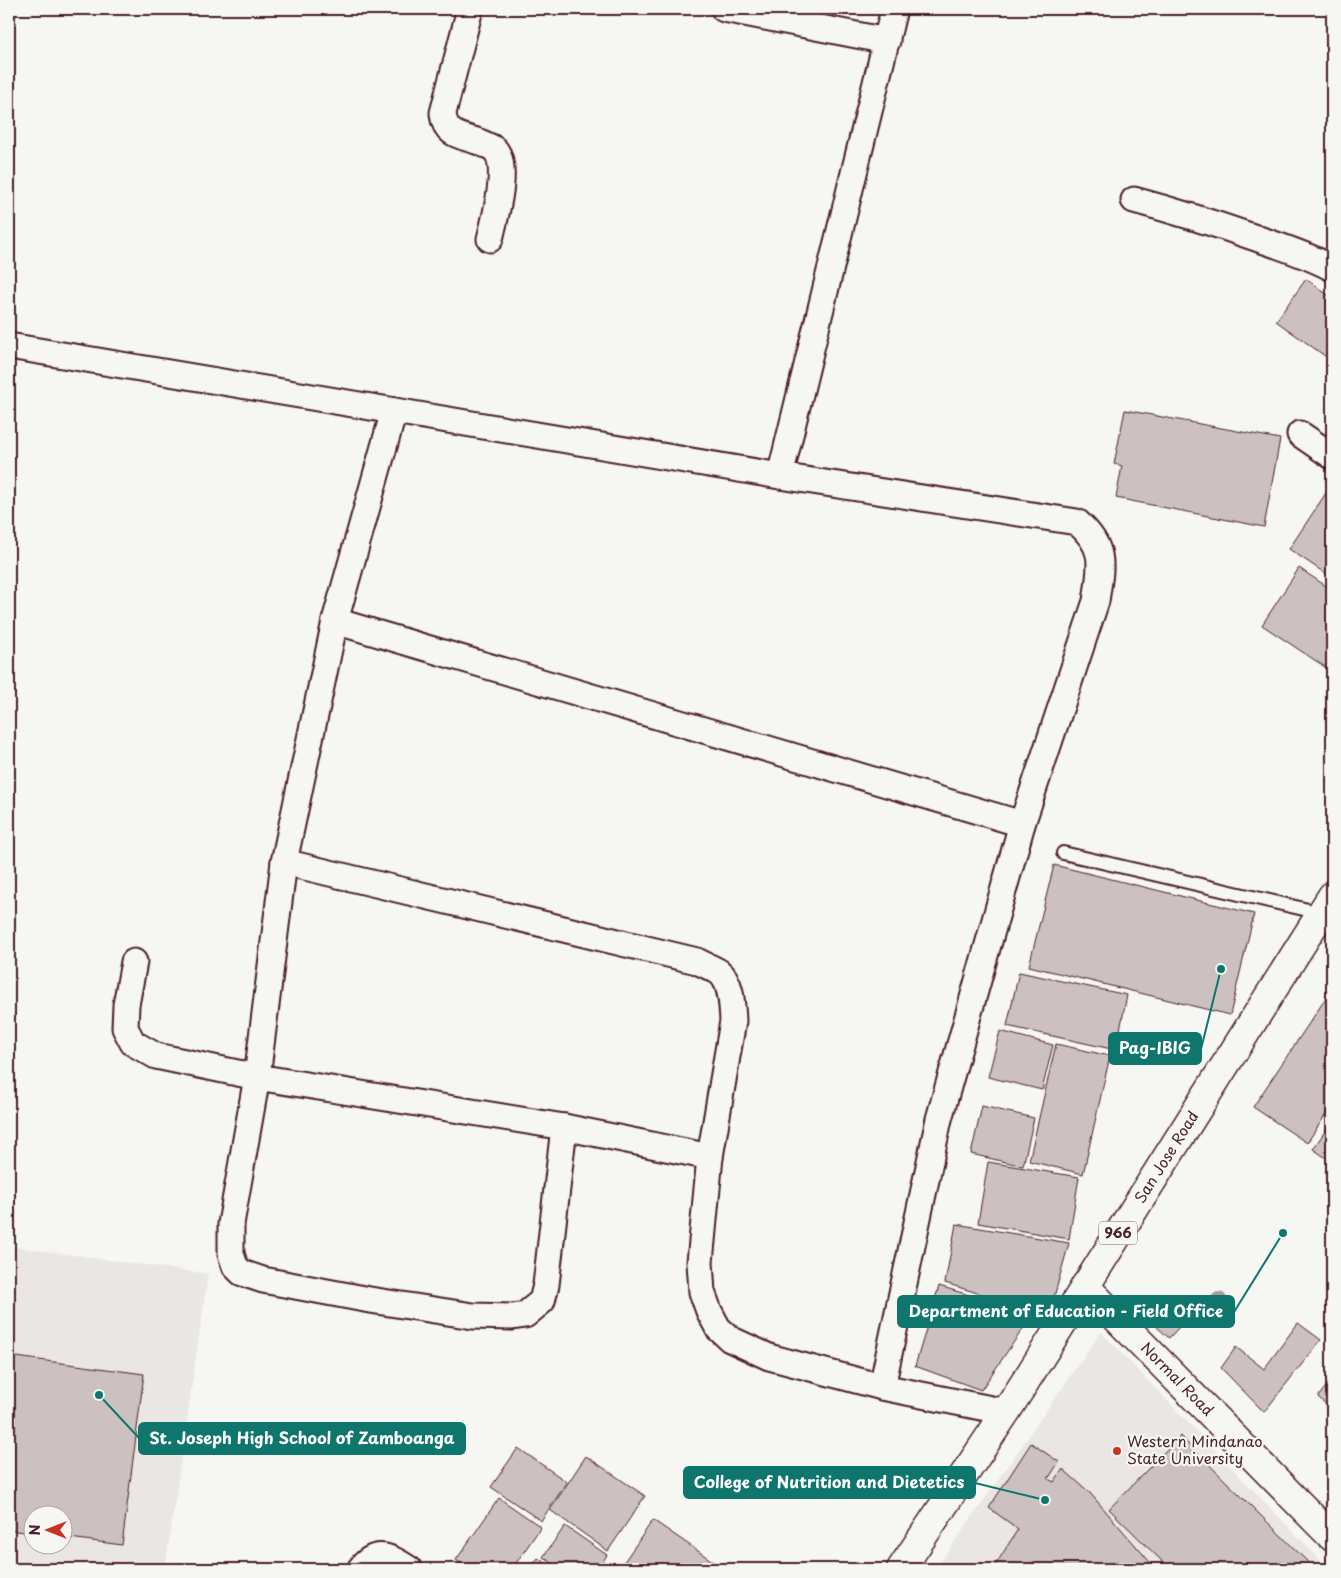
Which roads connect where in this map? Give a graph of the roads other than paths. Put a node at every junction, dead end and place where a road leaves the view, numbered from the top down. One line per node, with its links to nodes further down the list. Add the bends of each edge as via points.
1 (470, 9): 6 (street, via 443,113 447,129 495,150 500,161 500,194)
2 (724, 9): 4 (street)
3 (894, 9): 4 (street)
4 (887, 41): 12 (street)
5 (1134, 200): 7 (street, via 1234,230)
6 (490, 239)
7 (1332, 268)
8 (9, 346): 9 (street)
9 (394, 411): 12 (street); 13 (street)
10 (1300, 434): 11 (street)
11 (1332, 456)
12 (780, 476): 14 (street, via 1077,522 1098,546 1101,567 1096,602)
13 (335, 620): 14 (street); 16 (street)
14 (1022, 824): 23 (street, via 939,1119)
15 (1063, 853): 17 (lane)
16 (284, 862): 19 (street); 21 (street, via 697,962 720,973 728,986 733,1021)
17 (1327, 904): 22 (main road, San Jose Road / 966)
18 (134, 962): 19 (street, via 125,1028 132,1043 156,1056)
19 (257, 1077): 20 (street); 20 (street, via 232,1224 231,1254 235,1266 242,1273 262,1280 370,1300 473,1316 512,1317 534,1310 542,1302 546,1285)
20 (564, 1127): 21 (street)
21 (710, 1157): 23 (street, via 700,1262 702,1292 718,1328 730,1339 769,1357)
22 (1085, 1286): 24 (main road, San Jose Road / 966); 25 (main road, Normal Road)
23 (882, 1387): 24 (street)
24 (1006, 1412): 28 (main road, San Jose Road / 966)
25 (1332, 1537)
26 (360, 1569): 27 (street, via 376,1556 392,1558)
27 (409, 1569)
28 (901, 1569)

